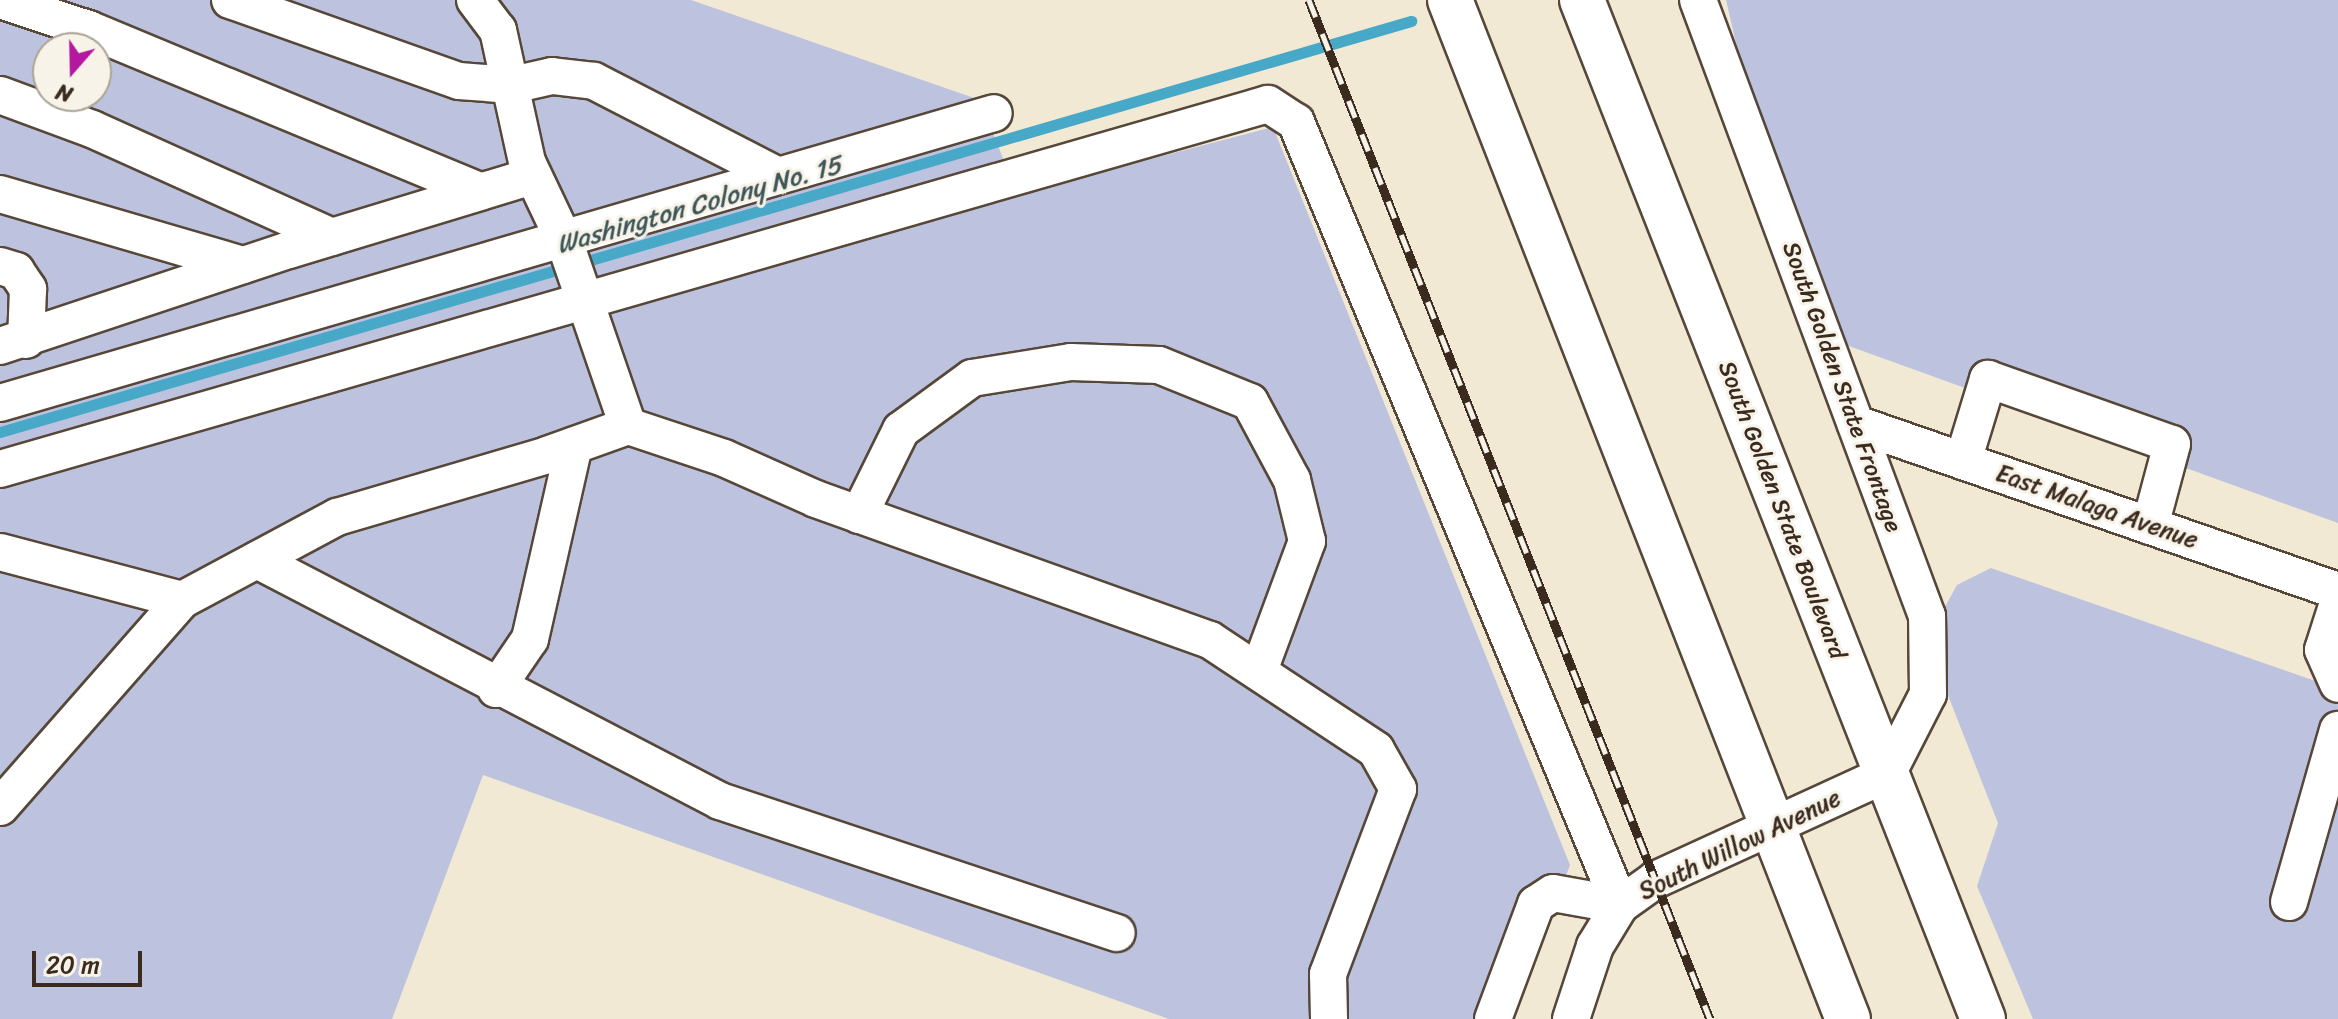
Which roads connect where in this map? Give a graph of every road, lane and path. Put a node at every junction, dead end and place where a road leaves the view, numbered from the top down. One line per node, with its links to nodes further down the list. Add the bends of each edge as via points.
1 (0, 0): 12 (street, via 88,29)
2 (230, 0): 7 (street, via 412,67 459,81)
3 (475, 0): 7 (street, via 498,30)
4 (1450, 0): 39 (main road)
5 (1582, 0): 37 (main road, South Golden State Boulevard)
6 (1698, 0): 21 (street, South Golden State Frontage)
7 (512, 85): 10 (street, via 552,76 594,81); 11 (street)
8 (0, 95): 14 (street, via 92,129)
9 (994, 113): 10 (street)
10 (774, 174): 15 (street)
11 (533, 176): 12 (street); 15 (street)
12 (481, 192): 14 (street)
13 (0, 194): 16 (street)
14 (332, 237): 16 (street)
15 (564, 240): 18 (street); 20 (street)
16 (243, 265): 19 (street)
17 (0, 266): 19 (street, via 16,271 28,289)
18 (586, 302): 22 (street); 25 (street); 41 (street, via 1268,104 1296,122)
19 (13, 343)
20 (0, 403)
21 (1856, 424): 24 (street, East Malaga Avenue); 37 (street, South Golden State Frontage, via 1927,616 1928,694)
22 (628, 426): 23 (street); 26 (street, via 724,458)
23 (574, 446): 29 (street, via 337,517); 35 (street, via 530,639)
24 (1963, 461): 27 (street, East Malaga Avenue); 27 (street, via 1988,379 2172,444)
25 (0, 469)
26 (859, 515): 33 (street, via 1210,640); 33 (street, via 901,430 972,378 1071,362 1159,365 1250,402 1292,480 1307,541)
27 (2150, 526): 30 (street, East Malaga Avenue)
28 (0, 552): 31 (street)
29 (257, 560): 31 (street); 35 (street)
30 (2338, 591)
31 (182, 600): 38 (street)
32 (2338, 603): 34 (street, via 2323,650)
33 (1259, 671): 43 (street, via 1376,750 1398,789 1328,974)
34 (2338, 684)
35 (496, 689): 42 (street, via 720,801)
36 (2338, 730): 40 (street)
37 (1887, 774): 39 (street, South Willow Avenue); 47 (main road, South Golden State Boulevard)
38 (0, 807)
39 (1772, 827): 41 (street, South Willow Avenue, via 1655,880); 46 (main road)
40 (2289, 902)
41 (1620, 905): 44 (street, via 1553,893 1536,904); 45 (street, South Willow Avenue, via 1595,946)
42 (1117, 933)
43 (1329, 1019)
44 (1493, 1019)
45 (1571, 1019)
46 (1848, 1019)
47 (1983, 1019)

